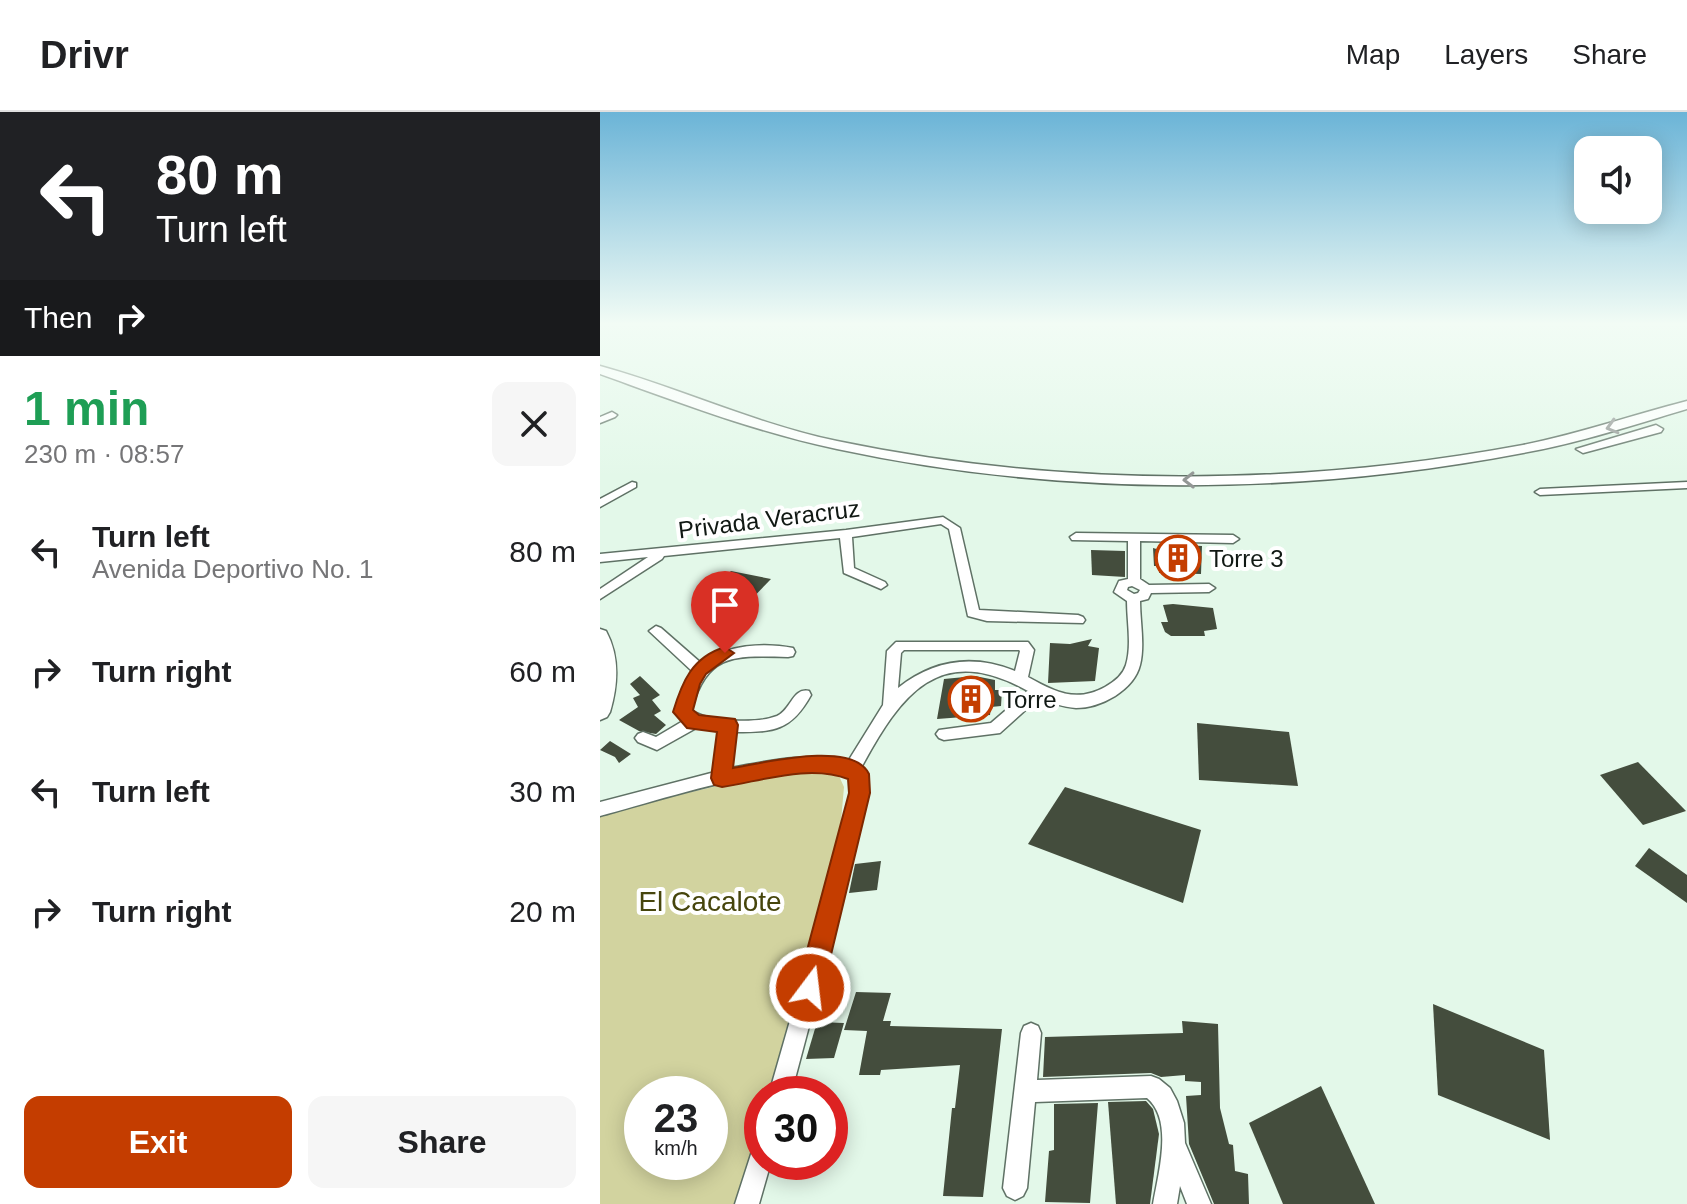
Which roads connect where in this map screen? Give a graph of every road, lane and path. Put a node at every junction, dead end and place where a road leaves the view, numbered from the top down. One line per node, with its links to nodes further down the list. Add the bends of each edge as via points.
1 (614, 375): 3 (highway, one-way to 1, via 1563,440 1407,466 1175,480 991,469 874,453 737,419)
2 (600, 382): 5 (highway, via 726,428 858,463 981,481 1184,494 1411,477 1524,461)
3 (1687, 405)
4 (612, 415): 6 (street)
5 (1687, 419)
6 (600, 420)
7 (632, 485): 10 (street)
8 (1687, 485): 9 (street)
9 (1540, 492)
10 (600, 504)
11 (846, 534): 15 (street, Privada Veracruz); 18 (street, via 848,570); 23 (street, Privada Veracruz, via 943,520 954,528 973,613)
12 (1076, 537): 13 (street)
13 (1134, 538): 14 (street); 17 (street)
14 (1233, 539)
15 (662, 554): 16 (street, Privada Veracruz); 21 (street)
16 (600, 558)
17 (1134, 581): 20 (street); 22 (street, via 1123,584 1120,592)
18 (881, 585)
19 (1209, 588): 20 (street)
20 (1147, 589): 22 (street)
21 (600, 595)
22 (1133, 599): 29 (street, via 1134,660 1119,685 1090,701 1073,703)
23 (1078, 620)
24 (656, 631): 27 (street)
25 (600, 635): 32 (main road, via 608,668)
26 (788, 652): 27 (street, via 725,653)
27 (700, 670): 33 (street, via 683,712)
28 (1020, 681): 29 (street); 31 (street, via 986,667 949,668 922,678); 31 (street, via 1027,650 1023,645 901,645 894,651)
29 (1037, 691): 35 (street, via 995,729)
30 (804, 695): 34 (street, via 791,715 777,723)
31 (889, 703): 37 (street)
32 (600, 712)
33 (694, 722): 34 (street); 36 (street, via 662,742 652,744)
34 (728, 725): 38 (street)
35 (944, 734)
36 (643, 738)
37 (855, 772): 38 (street, via 827,765 788,765); 41 (street, via 859,793)
38 (722, 778): 39 (street)
39 (600, 809)
40 (1031, 1033): 42 (street)
41 (785, 1076)
42 (1025, 1091): 43 (street, via 1151,1087 1171,1106); 45 (street)
43 (1172, 1141): 47 (street); 48 (street)
44 (754, 1180): 46 (street)
45 (1015, 1188)
46 (747, 1204)
47 (1165, 1204)
48 (1199, 1204)

